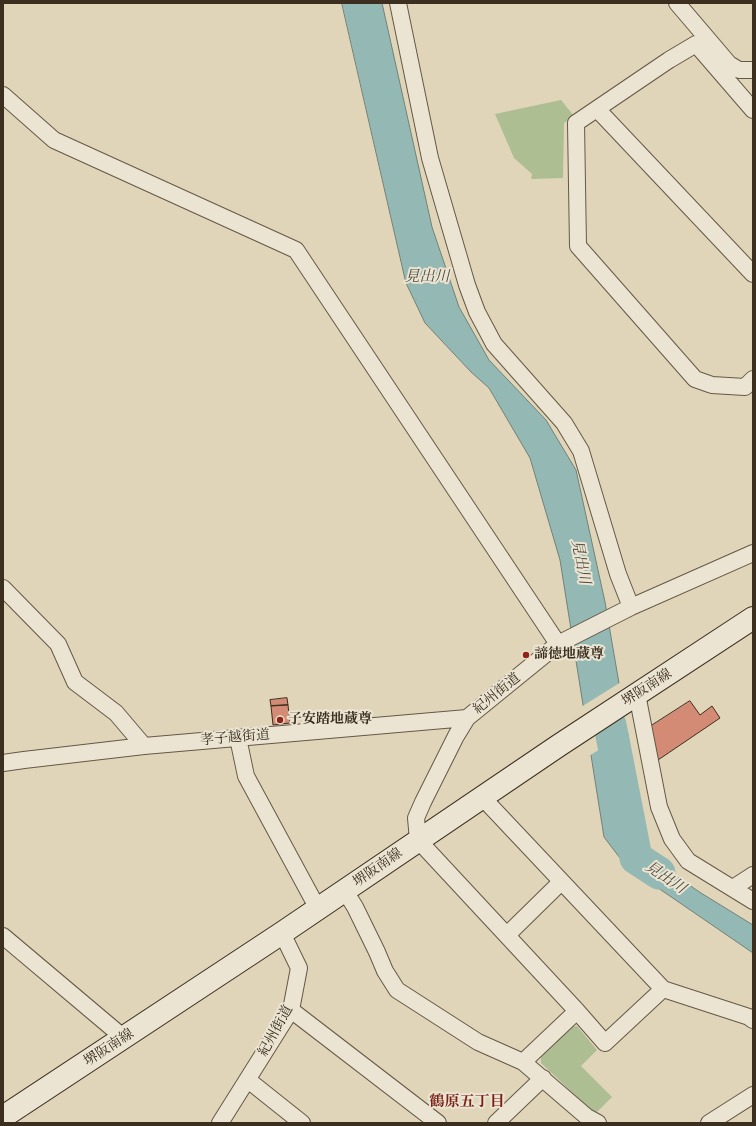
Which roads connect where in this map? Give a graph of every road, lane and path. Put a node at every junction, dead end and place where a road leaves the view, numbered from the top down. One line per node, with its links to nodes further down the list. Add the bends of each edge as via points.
1 (398, 3): 11 (street, via 430,158 477,312 494,344 564,423 581,451 618,574)
2 (677, 3): 3 (street, via 729,64 739,70)
3 (753, 70)
4 (3, 95): 13 (street, via 54,140 296,250)
5 (597, 109): 6 (street, via 696,44); 7 (street); 8 (street, via 576,123 578,246 695,379 712,385)
6 (753, 110)
7 (753, 274)
8 (750, 387)
9 (753, 553): 11 (street, 紀州街道)
10 (3, 588): 17 (street, via 58,644 75,682 116,713)
11 (626, 610): 13 (street, 紀州街道)
12 (753, 618): 14 (main road, 堺阪南線)
13 (563, 642): 15 (street, 紀州街道)
14 (635, 696): 19 (main road, 堺阪南線); 23 (street, via 659,807 672,839 688,861)
15 (467, 718): 16 (street, 孝子越街道); 20 (street, 紀州街道, via 416,818)
16 (238, 738): 17 (street, 孝子越街道); 26 (street, via 246,776)
17 (144, 746): 18 (street, 孝子越街道)
18 (3, 763)
19 (482, 797): 20 (main road, 堺阪南線); 22 (street)
20 (418, 840): 24 (main road, 堺阪南線); 28 (street)
21 (753, 875): 23 (street)
22 (560, 882): 28 (street); 30 (street)
23 (732, 888): 25 (street)
24 (345, 891): 26 (main road, 堺阪南線); 35 (street, via 377,952 384,971 397,990 478,1042)
25 (753, 901)
26 (318, 909): 27 (main road, 堺阪南線)
27 (282, 933): 31 (street, 紀州街道, via 299,968); 34 (main road, 堺阪南線)
28 (507, 935): 32 (street)
29 (3, 936): 34 (street)
30 (662, 989): 32 (street, via 606,1043); 33 (street)
31 (291, 1010): 37 (street, 紀州街道); 42 (street)
32 (577, 1011): 35 (street)
33 (753, 1020)
34 (124, 1038): 39 (main road, 堺阪南線)
35 (523, 1062): 36 (street)
36 (543, 1078): 43 (street); 44 (street)
37 (248, 1080): 40 (street, 紀州街道); 41 (street)
38 (753, 1095): 45 (street)
39 (3, 1117)
40 (220, 1123)
41 (302, 1123)
42 (438, 1123)
43 (496, 1123)
44 (598, 1123)
45 (709, 1123)

